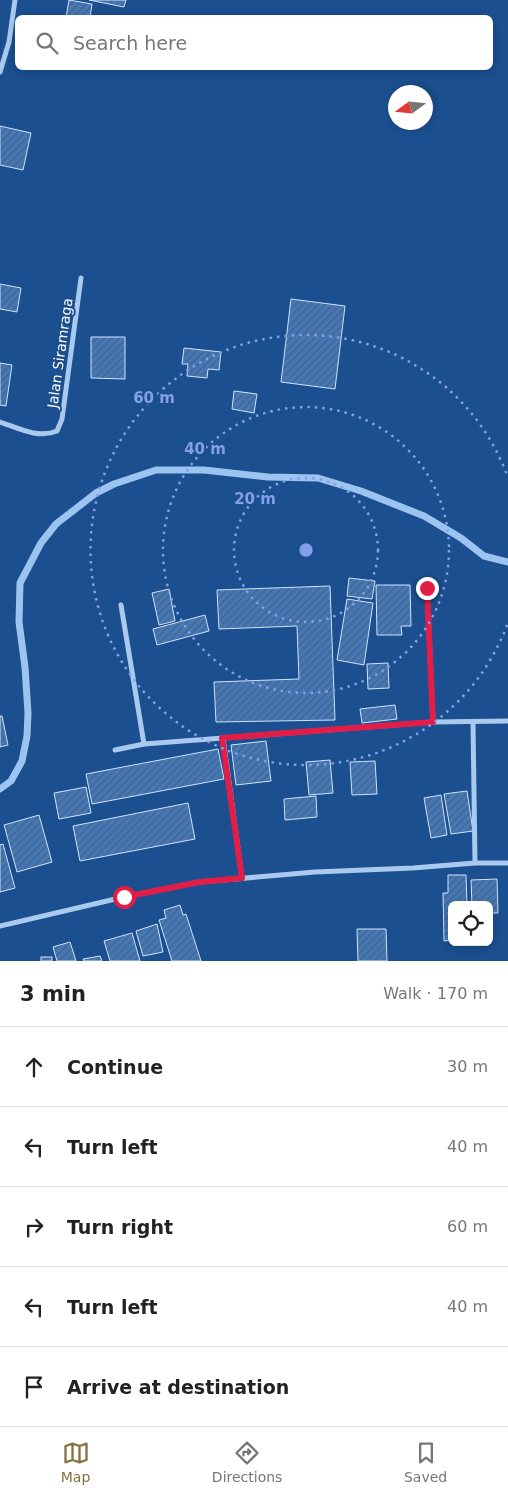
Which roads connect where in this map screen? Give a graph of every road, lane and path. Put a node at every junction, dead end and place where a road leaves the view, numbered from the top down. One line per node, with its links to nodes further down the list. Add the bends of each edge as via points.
1 (15, 0): 2 (street, via 9,42)
2 (0, 72)
3 (81, 278): 4 (street, Jalan Siramraga, via 62,419 57,431 46,434 27,432)
4 (0, 422)
5 (427, 588): 8 (street)
6 (121, 604): 11 (street)
7 (508, 721): 9 (street)
8 (433, 722): 9 (street); 10 (street)
9 (473, 722): 13 (street)
10 (222, 738): 11 (street); 15 (street)
11 (144, 744): 12 (street)
12 (115, 750)
13 (475, 863): 14 (street); 15 (street)
14 (508, 863)
15 (242, 878): 16 (street, via 200,882 124,897)
16 (0, 926)

